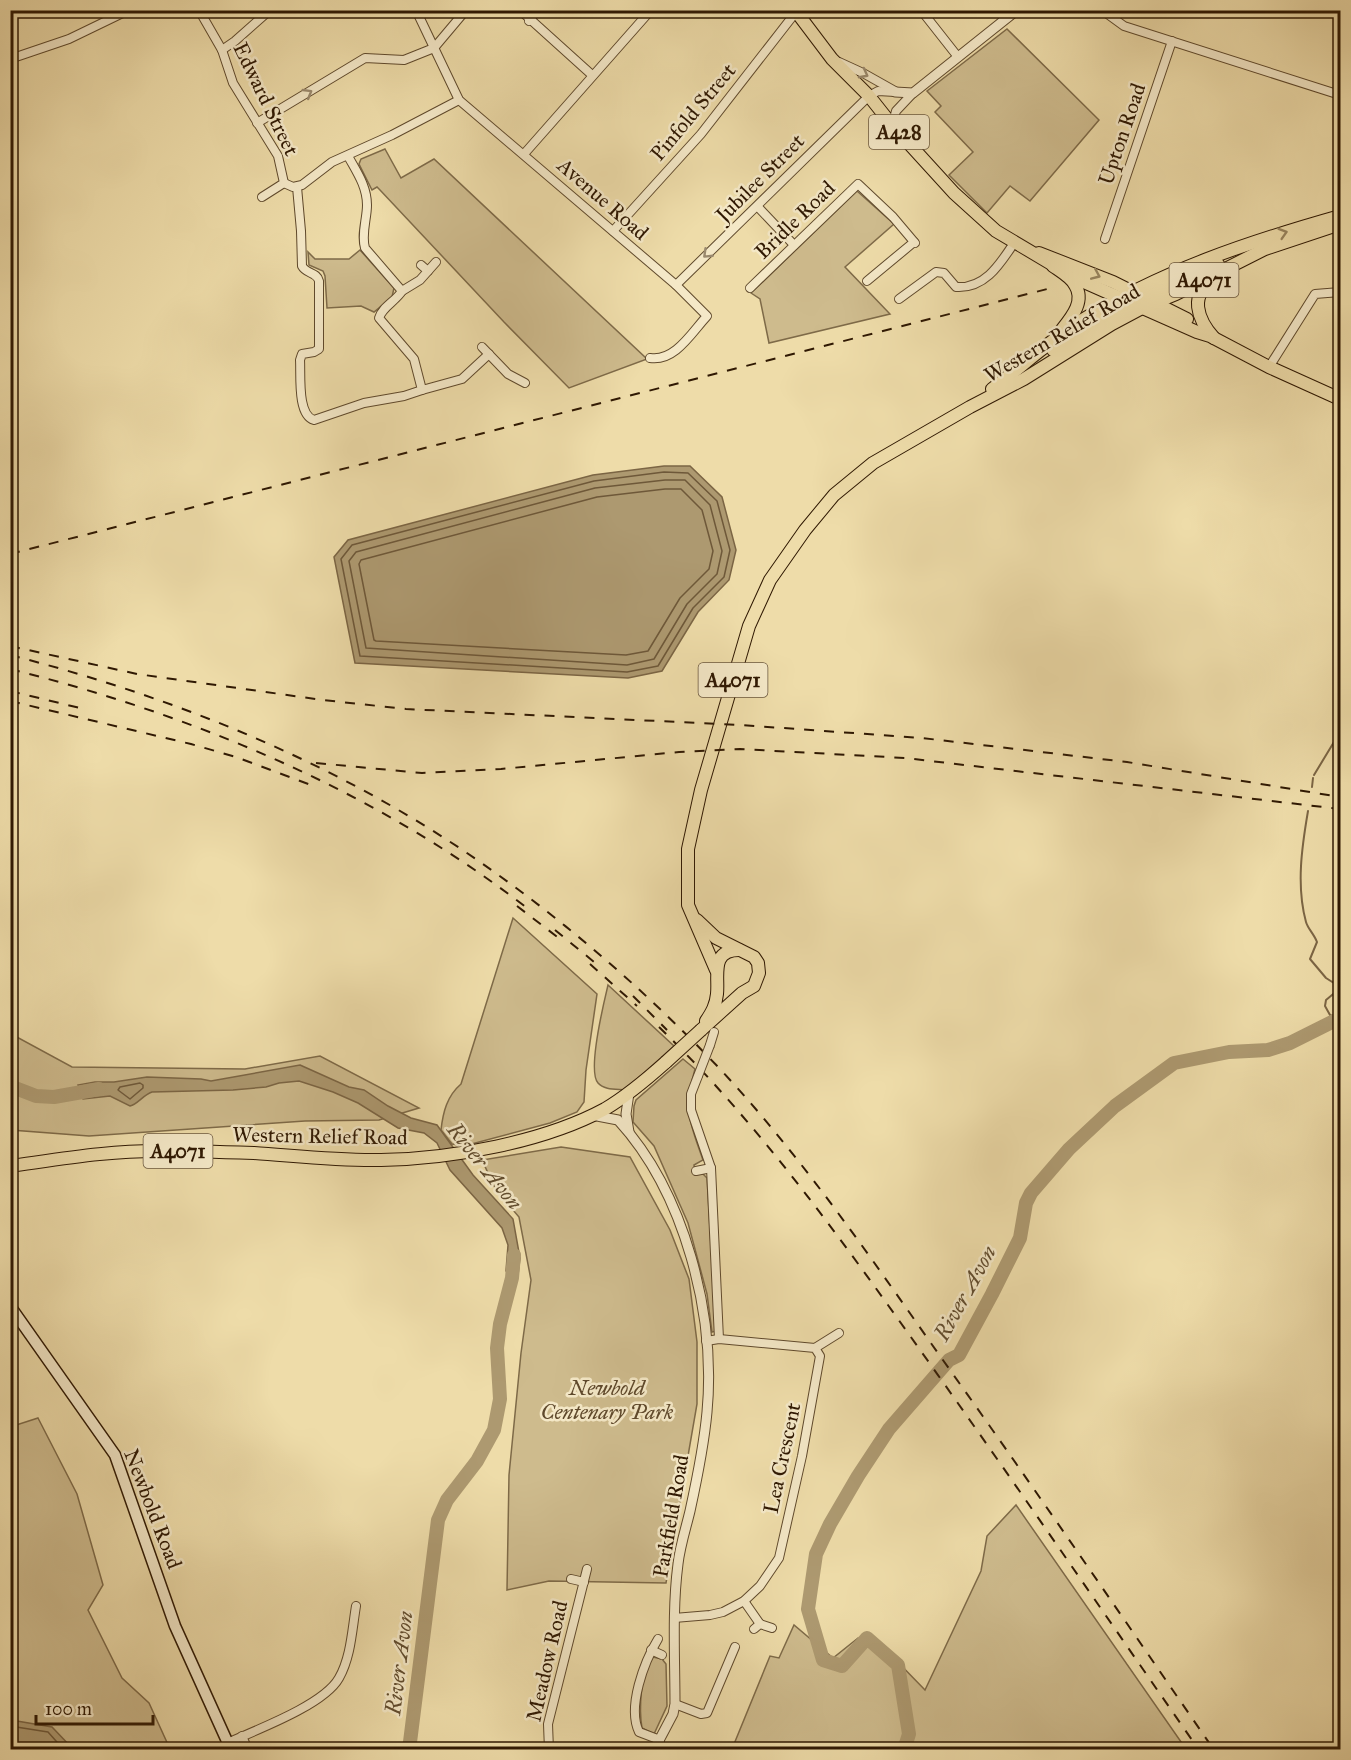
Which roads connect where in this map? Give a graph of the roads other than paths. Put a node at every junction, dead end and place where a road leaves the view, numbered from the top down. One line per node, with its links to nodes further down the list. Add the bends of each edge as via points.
1 (129, 10): 20 (street, via 69,39)
2 (199, 10): 18 (street, Edward Street)
3 (270, 10): 18 (street)
4 (416, 10): 17 (street, Avenue Road)
5 (466, 10): 17 (street)
6 (520, 10): 15 (street)
7 (537, 10): 15 (street)
8 (651, 10): 22 (street)
9 (921, 10): 19 (street)
10 (997, 10): 14 (street)
11 (1017, 10): 14 (street)
12 (1102, 10): 16 (street, via 1124,26)
13 (795, 11): 21 (main road, A428); 38 (street, Pinfold Street, via 701,134)
14 (1005, 19): 19 (street)
15 (529, 21): 22 (street)
16 (1172, 41): 25 (street); 39 (street, Upton Road)
17 (434, 48): 27 (street, Avenue Road); 28 (street, one-way to 17, via 365,58 404,60)
18 (222, 50): 28 (street, Edward Street, via 234,83)
19 (958, 57): 24 (street)
20 (10, 59)
21 (832, 59): 23 (street, one-way to 23); 26 (main road, A428)
22 (592, 75): 30 (street)
23 (895, 92): 24 (street); 26 (street)
24 (913, 93): 29 (street, via 896,111)
25 (1341, 95)
26 (869, 96): 29 (main road, A428); 35 (street, Jubilee Street)
27 (459, 100): 30 (street, Avenue Road); 31 (street)
28 (257, 123): 32 (street, Edward Street, via 278,156)
29 (892, 124): 41 (main road, A428, via 968,207)
30 (524, 154): 38 (street, Avenue Road)
31 (348, 156): 33 (street, via 332,162); 50 (street, via 366,189 365,248)
32 (284, 183): 33 (street); 34 (street, Edward Street)
33 (297, 187): 62 (street, via 302,266 319,281 319,349 302,354 300,360 307,416 312,420)
34 (262, 197)
35 (758, 207): 40 (street); 48 (street, Jubilee Street, one-way to 48)
36 (1341, 216): 53 (main road, Western Relief Road / A4071, one-way to 36, via 1161,278 1227,250)
37 (1341, 224): 42 (main road, Western Relief Road / A4071)
38 (613, 231): 48 (street, Avenue Road)
39 (1106, 239)
40 (794, 245): 47 (street, Bridle Road, via 858,184 914,242); 49 (street, Bridle Road)
41 (1018, 245): 45 (main road, A428); 52 (street, via 984,280 956,287 944,273 936,272); 53 (main road, A428, one-way to 53, via 1057,258)
42 (1265, 249): 53 (main road, Western Relief Road / A4071, via 1176,294); 54 (main road, via 1244,266 1209,283 1200,293 1198,313)
43 (436, 262): 46 (street)
44 (421, 265): 46 (street)
45 (1053, 266): 53 (main road, A428); 55 (main road, via 1075,284 1079,298 1077,308)
46 (428, 271): 50 (street)
47 (867, 281)
48 (676, 285): 58 (street, Avenue Road, via 707,316 674,354 657,360)
49 (750, 288)
50 (402, 291): 62 (street, via 379,318 414,359)
51 (1341, 292): 59 (street, via 1315,294)
52 (900, 299)
53 (1139, 301): 54 (main road, A428, via 1198,326); 55 (main road, Western Relief Road / A4071); 60 (main road); 64 (main road, Western Relief Road / A4071, via 1112,324 1024,379)
54 (1212, 337): 59 (main road, A428)
55 (1054, 340): 60 (main road, Western Relief Road / A4071)
56 (482, 346): 57 (street)
57 (489, 354): 61 (street, via 508,374); 62 (street, via 462,380)
58 (650, 358)
59 (1269, 367): 63 (main road, A428)
60 (1003, 381): 64 (main road, Western Relief Road / A4071)
61 (525, 383)
62 (422, 390)
63 (1341, 399)
64 (970, 407): 65 (main road, Western Relief Road / A4071, via 847,482 805,530 770,580 749,626 701,789 688,849)
65 (690, 912): 66 (main road, A4071, via 716,938); 67 (main road, Western Relief Road / A4071)
66 (742, 950): 67 (main road, via 721,957); 68 (main road, A4071, via 756,959 759,973 754,986)
67 (716, 973): 68 (main road, via 728,991); 69 (main road, Western Relief Road / A4071, via 717,993)
68 (742, 993): 69 (main road, Western Relief Road / A4071)
69 (706, 1028): 70 (main road, Western Relief Road / A4071, bridge); 74 (street, bridge, via 710,1045 691,1094 691,1110)
70 (629, 1093): 71 (main road, Western Relief Road / A4071); 72 (street)
71 (592, 1115): 72 (street, Parkfield Road, via 618,1120); 73 (main road, Western Relief Road / A4071, via 528,1139 409,1159 345,1160 161,1151)
72 (629, 1132): 79 (street, Parkfield Road, via 665,1189 683,1234 701,1301)
73 (10, 1166)
74 (711, 1168): 75 (street); 78 (street)
75 (696, 1171)
76 (10, 1306): 95 (main road, Newbold Road, via 115,1455 175,1626)
77 (839, 1333): 80 (street)
78 (719, 1339): 79 (street); 80 (street)
79 (706, 1341): 86 (street, Parkfield Road, via 707,1411 678,1563)
80 (815, 1348): 84 (street, Lea Crescent, via 820,1356 779,1558)
81 (587, 1569): 83 (street, Meadow Road)
82 (571, 1579): 83 (street, Meadow Road)
83 (584, 1582): 97 (street, Meadow Road, via 548,1724)
84 (744, 1601): 86 (street, Lea Crescent, via 723,1612); 87 (street, via 757,1626)
85 (356, 1606): 93 (street, via 349,1652 339,1679 320,1698)
86 (674, 1618): 92 (street, Parkfield Road)
87 (772, 1628)
88 (658, 1639): 90 (street)
89 (735, 1647): 92 (street, via 706,1714)
90 (651, 1650): 91 (street); 94 (street, via 639,1679 636,1726 639,1732)
91 (662, 1655)
92 (675, 1704): 94 (street, Parkfield Road)
93 (242, 1736): 95 (street); 96 (street)
94 (660, 1740): 98 (street, Parkfield Road)
95 (229, 1746)
96 (248, 1749)
97 (549, 1749)
98 (654, 1749)

